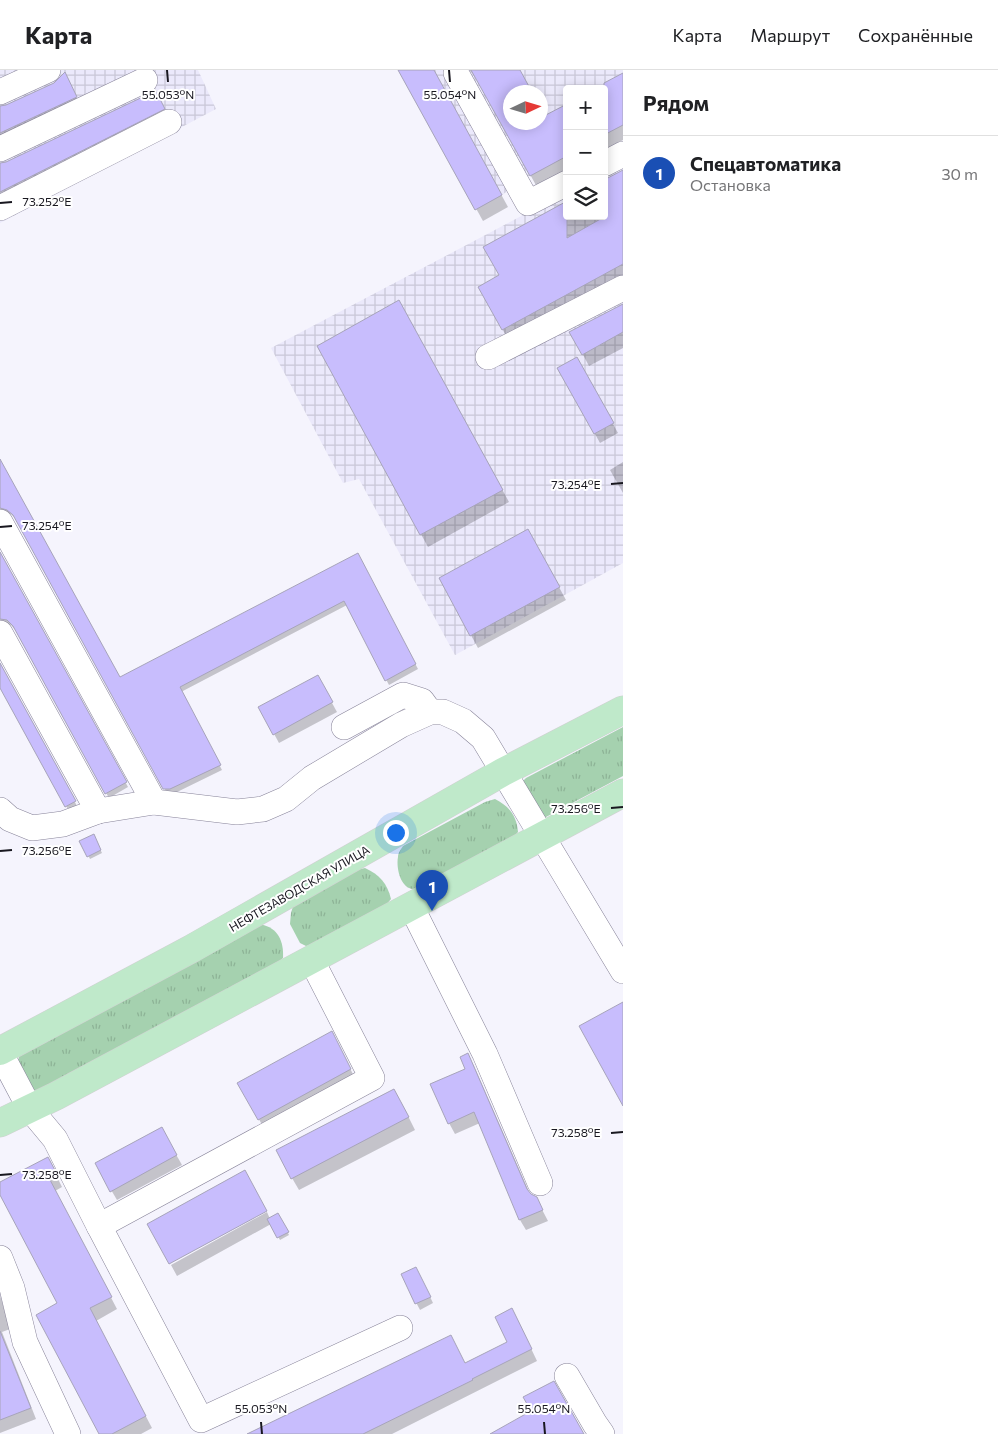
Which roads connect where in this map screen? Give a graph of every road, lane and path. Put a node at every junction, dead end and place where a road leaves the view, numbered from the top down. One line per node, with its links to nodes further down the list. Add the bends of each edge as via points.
1 (48, 70): 4 (street)
2 (456, 73): 9 (street, via 528,203)
3 (145, 80): 6 (street)
4 (0, 92)
5 (169, 122): 10 (street)
6 (0, 150)
7 (623, 154): 8 (street)
8 (608, 162)
9 (563, 185)
10 (1, 206)
11 (623, 288): 12 (street)
12 (488, 357)
13 (0, 522): 20 (street)
14 (0, 633): 22 (street)
15 (623, 710): 18 (main road, НЕФТЕЗАВОДСКАЯ УЛИЦА)
16 (430, 712): 17 (street, via 422,701 403,694); 18 (street, via 443,712 463,721 483,738); 20 (street, via 400,725 312,778 286,799 263,809 237,812)
17 (344, 727)
18 (503, 772): 23 (street); 27 (main road, НЕФТЕЗАВОДСКАЯ УЛИЦА, via 191,949)
19 (623, 793): 23 (main road)
20 (154, 802): 22 (street)
21 (0, 810): 22 (street, via 10,819 32,828 63,824)
22 (98, 811)
23 (541, 836): 24 (main road); 26 (street)
24 (411, 906): 25 (main road); 30 (street, via 485,1054)
25 (311, 959): 28 (main road); 31 (street, via 372,1078)
26 (623, 971)
27 (0, 1052): 28 (street)
28 (30, 1110): 29 (main road); 31 (street, via 55,1139)
29 (0, 1123)
30 (540, 1183)
31 (99, 1226): 33 (street, via 201,1420)
32 (0, 1258): 35 (street, via 12,1288 25,1342)
33 (400, 1328)
34 (567, 1376): 36 (street)
35 (68, 1434)
36 (602, 1434)

